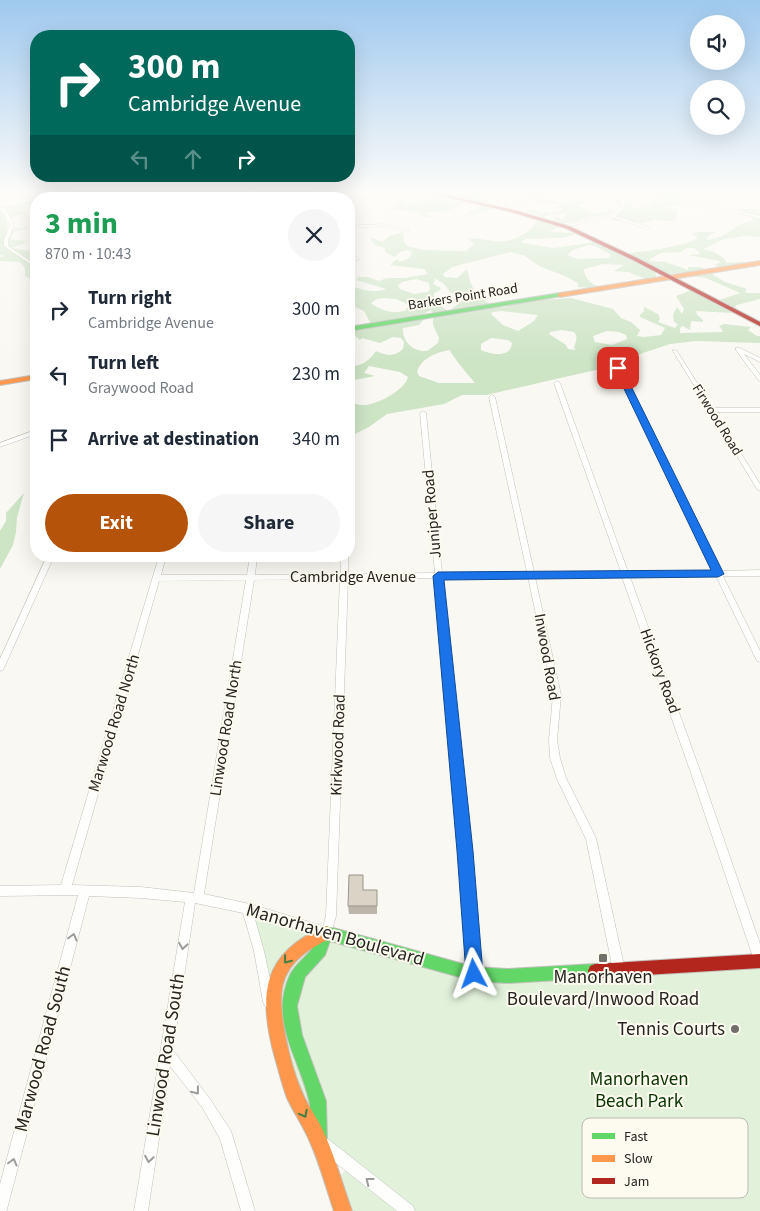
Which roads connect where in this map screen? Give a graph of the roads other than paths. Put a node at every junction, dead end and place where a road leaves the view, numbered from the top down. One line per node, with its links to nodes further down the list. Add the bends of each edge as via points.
1 (11, 250): 3 (street)
2 (613, 250): 5 (street)
3 (30, 263)
4 (760, 263): 5 (street, Barkers Point Road)
5 (671, 278): 6 (street); 7 (street, Barkers Point Road)
6 (760, 324)
7 (355, 328)
8 (675, 351): 16 (street, Firwood Road)
9 (760, 360): 12 (street, via 738,349)
10 (618, 368): 28 (street)
11 (30, 378): 13 (street)
12 (760, 378)
13 (0, 383)
14 (557, 383): 27 (street, Hickory Road)
15 (492, 397): 29 (street, Inwood Road)
16 (711, 410): 17 (street); 21 (street, Firwood Road)
17 (760, 410)
18 (423, 412): 31 (street, Juniper Road)
19 (30, 434): 20 (street)
20 (0, 445)
21 (760, 489)
22 (48, 562): 35 (street)
23 (161, 562): 33 (street, Marwood Road North)
24 (253, 562): 32 (street, Linwood Road North)
25 (346, 562): 30 (street, Kirkwood Road)
26 (760, 573): 28 (street, Cambridge Avenue)
27 (625, 574): 28 (street, Cambridge Avenue); 29 (street, Cambridge Avenue); 42 (street, Hickory Road)
28 (718, 574): 34 (street)
29 (532, 575): 31 (street, Cambridge Avenue); 43 (street, Inwood Road, via 558,695 553,740 555,758 591,838)
30 (345, 576): 31 (street, Cambridge Avenue); 32 (street, Cambridge Avenue); 41 (street, Kirkwood Road, via 331,916)
31 (438, 576): 44 (street, Juniper Road)
32 (251, 577): 33 (street, Cambridge Avenue); 39 (street, Linwood Road North)
33 (157, 578): 36 (street, Marwood Road North)
34 (760, 659)
35 (0, 668)
36 (65, 890): 37 (street, Manorhaven Boulevard); 38 (street, Manorhaven Boulevard)
37 (85, 890): 39 (street, Manorhaven Boulevard); 48 (street, Marwood Road South, one-way to 37)
38 (0, 891)
39 (195, 899): 40 (street, Manorhaven Boulevard); 46 (street, Linwood Road South, one-way to 46)
40 (248, 909): 41 (street, Manorhaven Boulevard); 45 (street)
41 (326, 933): 44 (street, Manorhaven Boulevard); 45 (street, one-way to 45, via 302,944 279,972 273,997); 47 (street, via 320,950 295,982 290,1006 294,1035 318,1101)
42 (760, 961): 43 (street, Manorhaven Boulevard)
43 (619, 970): 44 (street, Manorhaven Boulevard, via 507,976)
44 (474, 974)
45 (274, 1029): 47 (street, one-way to 47, via 296,1098)
46 (167, 1052): 49 (street, Linwood Road South, one-way to 49); 50 (street, one-way to 50, via 206,1103 226,1136)
47 (318, 1140): 51 (street); 52 (street, one-way to 47)
48 (0, 1209)
49 (141, 1211)
50 (248, 1211)
51 (343, 1211)
52 (408, 1211)

